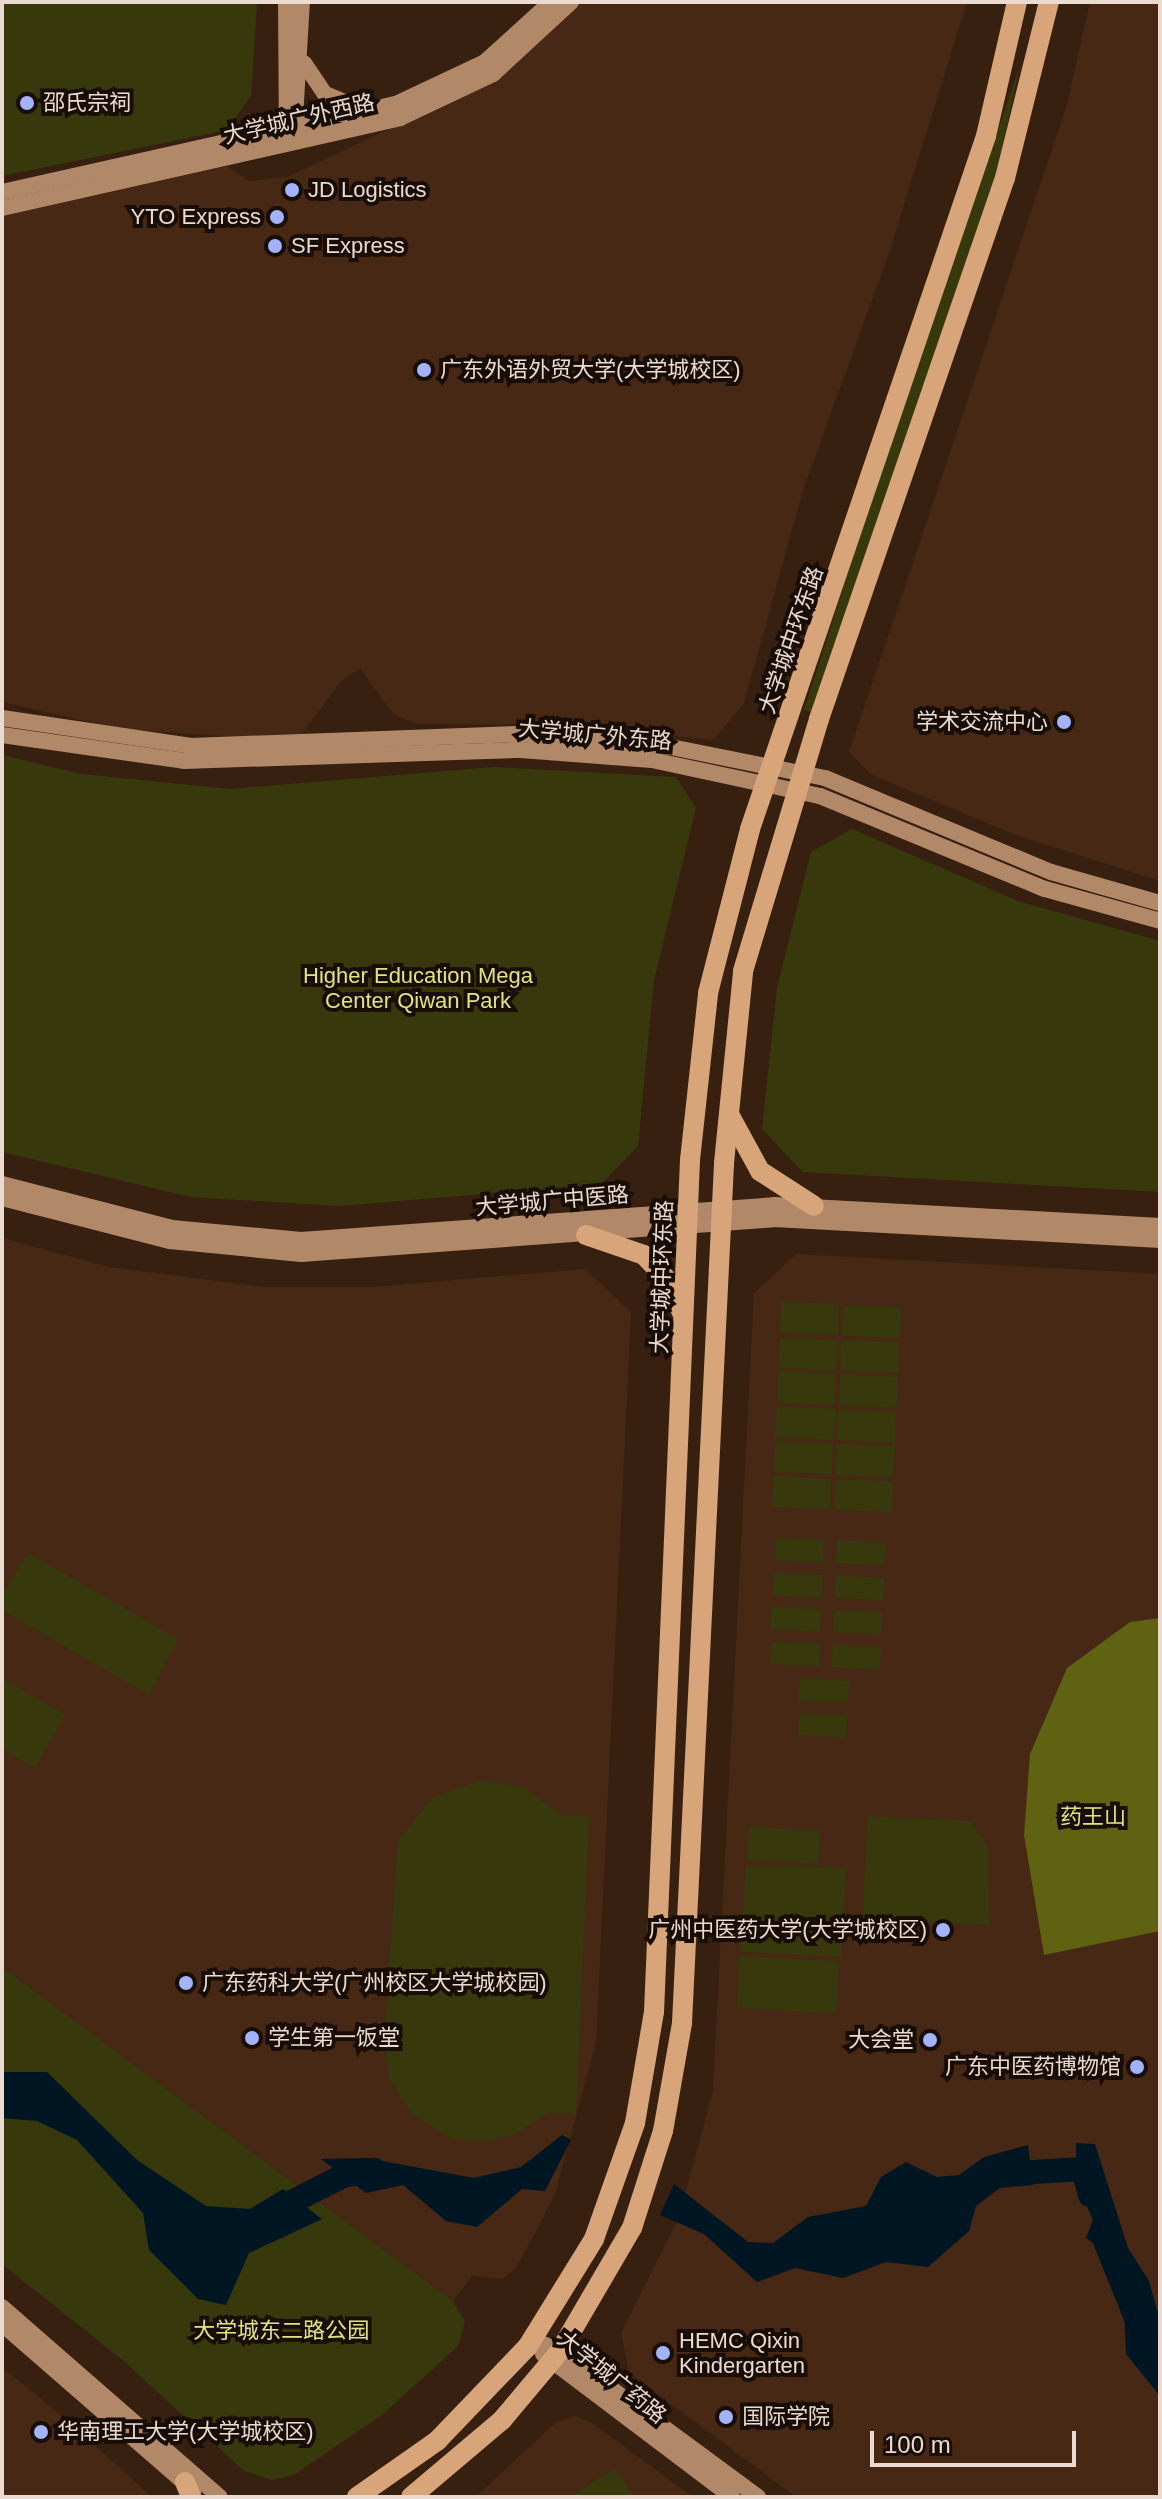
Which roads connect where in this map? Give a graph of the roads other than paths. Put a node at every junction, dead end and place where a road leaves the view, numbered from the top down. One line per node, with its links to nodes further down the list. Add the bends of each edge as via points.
1 (286, 2): 11 (main road)
2 (302, 2): 9 (main road)
3 (551, 2): 10 (main road, 大学城广外西路, via 474,69)
4 (571, 2): 11 (main road, 大学城广外西路, via 519,55 446,101)
5 (1019, 2): 6 (main road); 7 (main road, 大学城中环东路)
6 (1049, 4): 8 (main road)
7 (1008, 52): 8 (main road); 16 (main road, 大学城中环东路, via 969,188)
8 (1037, 59): 17 (main road, via 1005,178)
9 (303, 61): 10 (main road, via 327,95); 11 (main road)
10 (370, 110): 11 (main road, 大学城广外西路)
11 (290, 133): 12 (main road, 大学城广外西路); 13 (main road, 大学城广外西路)
12 (2, 192)
13 (2, 208)
14 (2, 718): 16 (main road, 大学城广外东路, via 180,745 519,734)
15 (2, 735): 16 (main road, 大学城广外东路, via 102,753 238,763 556,750)
16 (770, 772): 17 (main road, 大学城广外东路); 25 (main road, 大学城中环东路, via 731,888 708,993)
17 (799, 780): 18 (main road, 大学城广外东路, via 1051,872); 19 (main road, 大学城广外东路, via 1045,889); 20 (main road, via 743,971)
18 (1160, 903)
19 (1160, 921)
20 (728, 1107): 23 (main road, via 760,1171); 24 (main road)
21 (2, 1184): 25 (main road, 大学城广中医路, via 172,1228 301,1240)
22 (2, 1198): 27 (main road, 大学城广中医路, via 170,1241 301,1254)
23 (814, 1206): 24 (main road, 大学城广中医路); 26 (main road, 大学城广中医路)
24 (722, 1215): 25 (main road, 大学城广中医路); 28 (main road, 大学城广中医路); 33 (main road, via 680,2039 642,2201 611,2270)
25 (689, 1218): 27 (main road, 大学城广中医路); 29 (main road, 大学城中环东路)
26 (1160, 1226)
27 (586, 1235): 29 (main road, via 621,1243 654,1264 675,1293)
28 (1160, 1240)
29 (685, 1326): 32 (main road, 大学城中环东路, via 649,2050 608,2207)
30 (2, 2307): 36 (main road)
31 (2, 2324): 34 (main road)
32 (533, 2340): 33 (main road, 大学城广药路); 37 (main road, 大学城中环东路, via 437,2441)
33 (556, 2357): 38 (main road, via 474,2446); 39 (main road, 大学城广药路); 40 (main road, 大学城广药路)
34 (188, 2489): 35 (main road)
35 (201, 2497)
36 (220, 2497)
37 (357, 2497)
38 (411, 2497)
39 (732, 2497)
40 (758, 2497)

